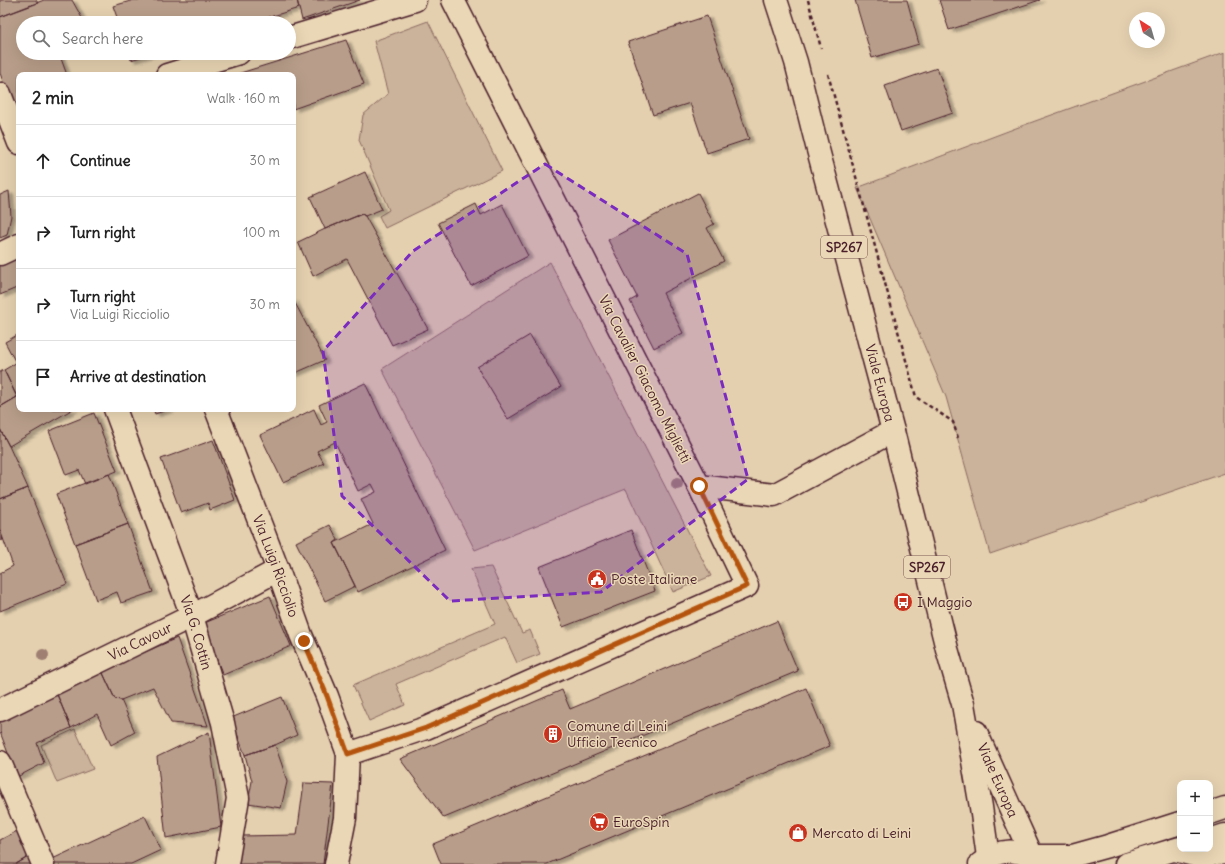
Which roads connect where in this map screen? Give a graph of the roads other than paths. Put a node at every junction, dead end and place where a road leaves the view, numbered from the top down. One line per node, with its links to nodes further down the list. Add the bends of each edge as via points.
1 (415, 0): 5 (street)
2 (454, 0): 16 (street, Via Cavalier Giacomo Miglietti)
3 (776, 0): 7 (street, Viale Europa / SP267)
4 (787, 0): 7 (street, Viale Europa / SP267)
5 (296, 36)
6 (216, 60): 8 (street)
7 (796, 62): 15 (street, Viale Europa / SP267)
8 (177, 72)
9 (0, 94): 10 (street)
10 (15, 121)
11 (16, 246): 12 (street)
12 (0, 254)
13 (116, 412): 18 (street, Via G. Cottin)
14 (217, 412): 17 (street, Via Luigi Ricciolio)
15 (893, 431): 16 (street, via 774,495); 19 (street, Viale Europa / SP267, via 947,650)
16 (699, 486): 21 (street, Via Cavalier Giacomo Miglietti, via 747,586 426,728)
17 (278, 570): 18 (street, Via Cavour); 21 (street, Via Luigi Ricciolio)
18 (192, 616): 20 (street, Via Cavour); 34 (street, Via G. Cottin, via 223,723 238,798)
19 (963, 704): 31 (street, Viale Europa / SP267); 32 (street, Viale Europa / SP267, via 981,807)
20 (0, 710)
21 (348, 754): 35 (street, Via Luigi Ricciolio, via 345,818)
22 (0, 762): 33 (street)
23 (1225, 808): 24 (street)
24 (1213, 812)
25 (1177, 824): 31 (street, via 1072,856)
26 (1225, 835): 27 (street)
27 (1213, 839)
28 (1177, 849): 36 (street)
29 (1187, 852): 30 (street, via 1198,856)
30 (1225, 853)
31 (1037, 860): 32 (street, via 1017,852 1002,852)
32 (984, 861)
33 (43, 864)
34 (227, 864)
35 (336, 864)
36 (1126, 864)

